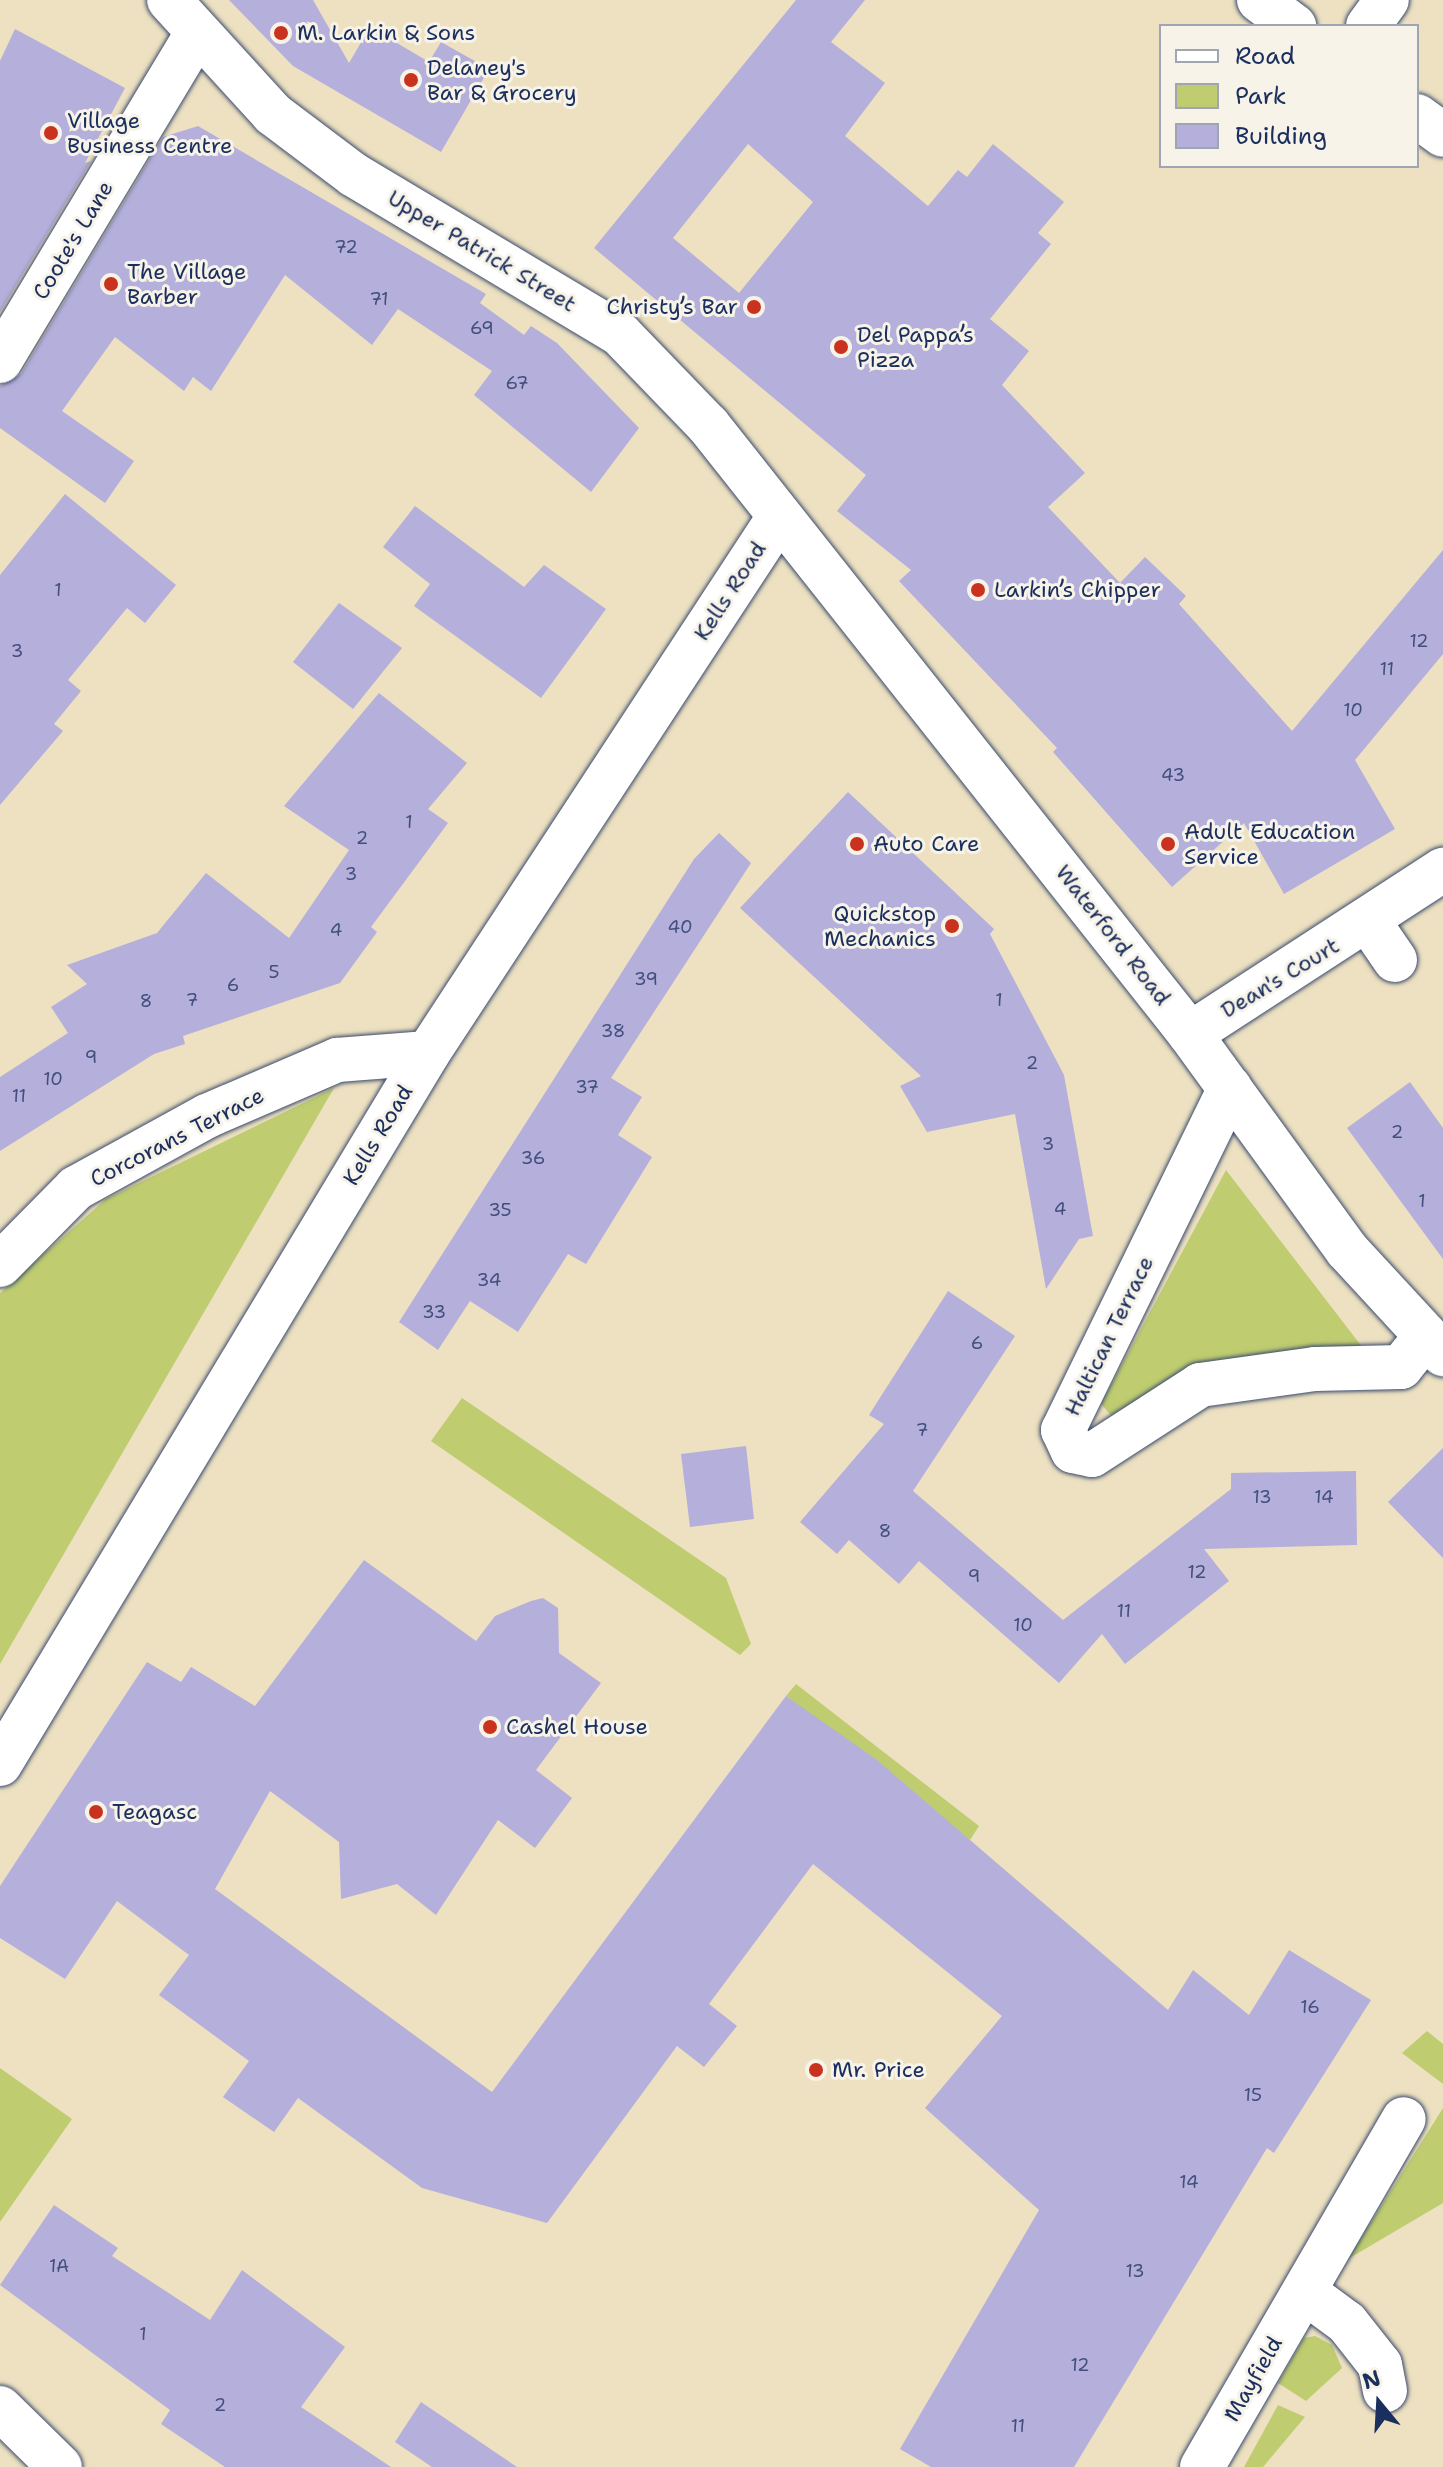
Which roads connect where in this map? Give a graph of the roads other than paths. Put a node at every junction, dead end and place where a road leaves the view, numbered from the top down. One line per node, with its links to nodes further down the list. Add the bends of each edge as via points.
1 (169, 0): 6 (main road, Upper Patrick Street)
2 (1259, 0): 4 (main road)
3 (1387, 0): 5 (main road)
4 (1291, 24)
5 (1369, 24)
6 (195, 36): 9 (main road, Coote's Lane); 10 (main road, Upper Patrick Street, via 273,114 354,175 620,334 708,425)
7 (1419, 117): 8 (main road)
8 (1443, 135)
9 (0, 361)
10 (777, 520): 14 (main road, Waterford Road); 15 (main road, Kells Road)
11 (1443, 870): 12 (main road, Dean's Court)
12 (1369, 922): 13 (main road); 14 (main road, Dean's Court)
13 (1395, 960)
14 (1190, 1034): 16 (main road, Waterford Road)
15 (428, 1053): 17 (main road, Corcorans Terrace, via 337,1060 207,1116 76,1188); 19 (main road, Kells Road)
16 (1230, 1088): 18 (main road, Waterford Road, via 1347,1250); 18 (main road, Haltican Terrace, via 1063,1430 1073,1451 1092,1455 1200,1385 1315,1369 1401,1367)
17 (0, 1265)
18 (1434, 1346)
19 (0, 1764)
20 (1404, 2119): 21 (main road, Mayfield)
21 (1305, 2292): 22 (main road, via 1347,2323 1380,2365); 25 (main road, Mayfield)
22 (1385, 2391)
23 (0, 2408): 24 (main road)
24 (60, 2467)
25 (1202, 2467)

